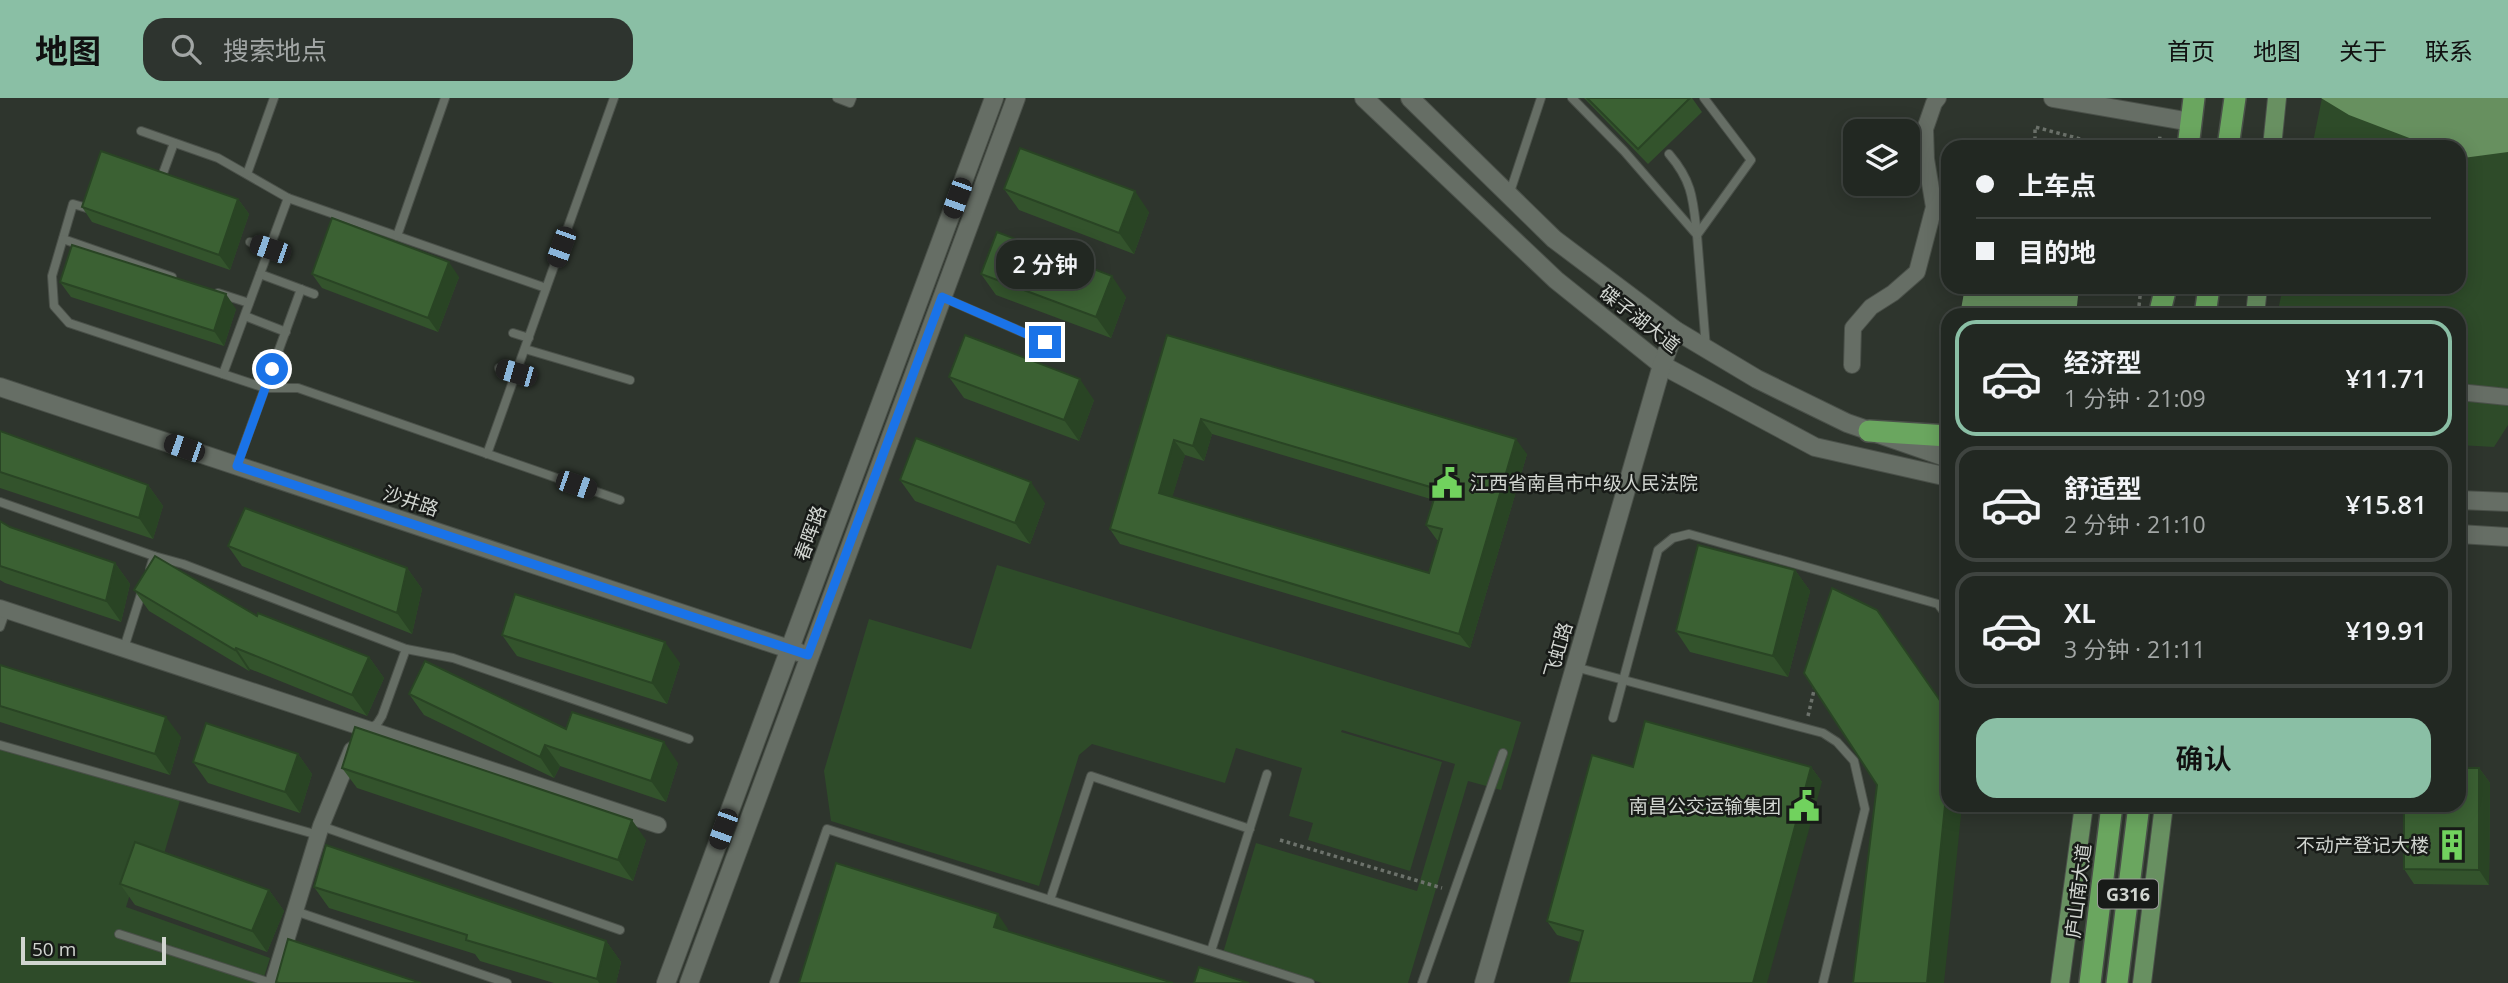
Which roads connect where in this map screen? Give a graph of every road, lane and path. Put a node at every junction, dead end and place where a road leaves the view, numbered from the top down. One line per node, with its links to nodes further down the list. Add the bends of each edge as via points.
1 (274, 98): 27 (lane)
2 (445, 98): 34 (lane)
3 (614, 98): 40 (lane)
4 (836, 98): 5 (lane, via 850,103)
5 (852, 98)
6 (994, 98): 82 (street, 春晖路)
7 (1016, 98): 44 (street)
8 (1364, 98): 54 (street, 碟子湖大道, via 1556,280)
9 (1410, 98): 30 (street, 碟子湖大道)
10 (1541, 98): 30 (lane)
11 (1572, 98): 33 (lane)
12 (1704, 98): 33 (lane, via 1751,160)
13 (1938, 98): 29 (street, via 1925,129 1926,159)
14 (2053, 98): 18 (street)
15 (2193, 98): 18 (highway)
16 (2235, 100): 23 (highway)
17 (2277, 100): 24 (main road)
18 (2191, 122): 22 (highway)
19 (141, 131): 25 (lane)
20 (2035, 140): 21 (path, via 2035,127)
21 (2084, 140)
22 (2189, 140)
23 (2229, 140)
24 (2273, 140)
25 (174, 143): 27 (lane); 28 (lane)
26 (1669, 154): 33 (lane, via 1691,189)
27 (247, 174): 31 (lane)
28 (162, 176)
29 (1940, 191): 55 (street, via 1917,272 1871,307 1853,328)
30 (1509, 195): 47 (street, 碟子湖大道, via 1554,239)
31 (288, 198): 34 (lane); 37 (lane)
32 (90, 210): 35 (lane, via 73,204)
33 (1697, 235): 52 (lane)
34 (397, 236): 40 (lane)
35 (63, 239): 39 (lane); 58 (lane, via 52,276 54,306 69,323)
36 (250, 242): 37 (lane)
37 (270, 249): 38 (lane)
38 (260, 274): 41 (lane); 45 (lane)
39 (187, 282)
40 (546, 288): 50 (lane)
41 (301, 289): 43 (lane); 48 (lane)
42 (212, 290): 45 (lane)
43 (314, 294)
44 (942, 297): 51 (lane); 83 (street)
45 (249, 303): 46 (lane)
46 (244, 316): 48 (lane); 58 (lane)
47 (1675, 330): 52 (street, 碟子湖大道); 54 (street, 飞虹路)
48 (286, 332): 61 (lane)
49 (513, 333): 50 (lane)
50 (528, 338): 53 (lane)
51 (1045, 342)
52 (1706, 348): 64 (street, 碟子湖大道, via 1757,379)
53 (525, 349): 57 (lane); 59 (lane)
54 (1662, 365): 69 (street, 碟子湖大道, via 1815,447); 84 (street, 飞虹路)
55 (1852, 365)
56 (499, 368): 57 (lane)
57 (516, 373): 66 (lane)
58 (223, 374): 61 (lane)
59 (630, 380)
60 (0, 387): 68 (street, 沙井路)
61 (265, 388): 66 (lane, via 298,388); 68 (lane)
62 (2466, 393): 63 (street)
63 (2508, 397)
64 (1869, 431): 65 (highway); 67 (street, 碟子湖大道)
65 (1941, 436)
66 (487, 454): 70 (lane)
67 (1941, 456)
68 (237, 466): 82 (street, 沙井路)
69 (1941, 475)
70 (620, 500)
71 (2466, 500): 73 (street)
72 (0, 502): 76 (lane)
73 (2508, 502)
74 (2466, 534): 75 (street)
75 (2508, 537)
76 (154, 556): 80 (lane); 81 (lane)
77 (1941, 608): 85 (lane, via 1689,534 1672,538 1658,550)
78 (3, 609): 79 (lane); 80 (street)
79 (0, 627)
80 (124, 648): 89 (street)
81 (406, 649): 89 (lane, via 382,716); 90 (lane, via 453,659)
82 (790, 649): 83 (street, 沙井路); 110 (street, 春晖路)
83 (808, 655): 111 (street)
84 (1574, 667): 85 (lane); 115 (street, 飞虹路)
85 (1623, 681): 87 (lane); 88 (lane)
86 (1815, 684): 88 (path)
87 (1613, 718)
88 (1805, 728): 116 (lane, via 1824,733 1854,761 1865,809)
89 (369, 729): 98 (street); 100 (street, via 347,759)
90 (689, 738)
91 (0, 745): 100 (lane)
92 (1503, 753): 102 (lane)
93 (1267, 775): 99 (lane)
94 (2083, 812): 117 (main road)
95 (2111, 812): 118 (highway, 庐山南大道 / G316)
96 (2138, 812): 119 (highway, G316)
97 (2163, 812): 120 (main road)
98 (658, 825)
99 (1250, 829): 103 (lane, via 1091,776); 107 (lane)
100 (319, 831): 104 (street); 105 (lane)
101 (1280, 840): 102 (path)
102 (1454, 891): 114 (lane)
103 (1050, 900): 107 (lane); 112 (lane, via 827,829)
104 (295, 911): 108 (street); 109 (lane)
105 (620, 930)
106 (119, 934): 108 (lane)
107 (1211, 951): 113 (lane)
108 (272, 983)
109 (507, 983)
110 (666, 983)
111 (689, 983)
112 (774, 983)
113 (1310, 983)
114 (1422, 983)
115 (1484, 983)
116 (1823, 983)
117 (2060, 983)
118 (2090, 983)
119 (2117, 983)
120 (2142, 983)

